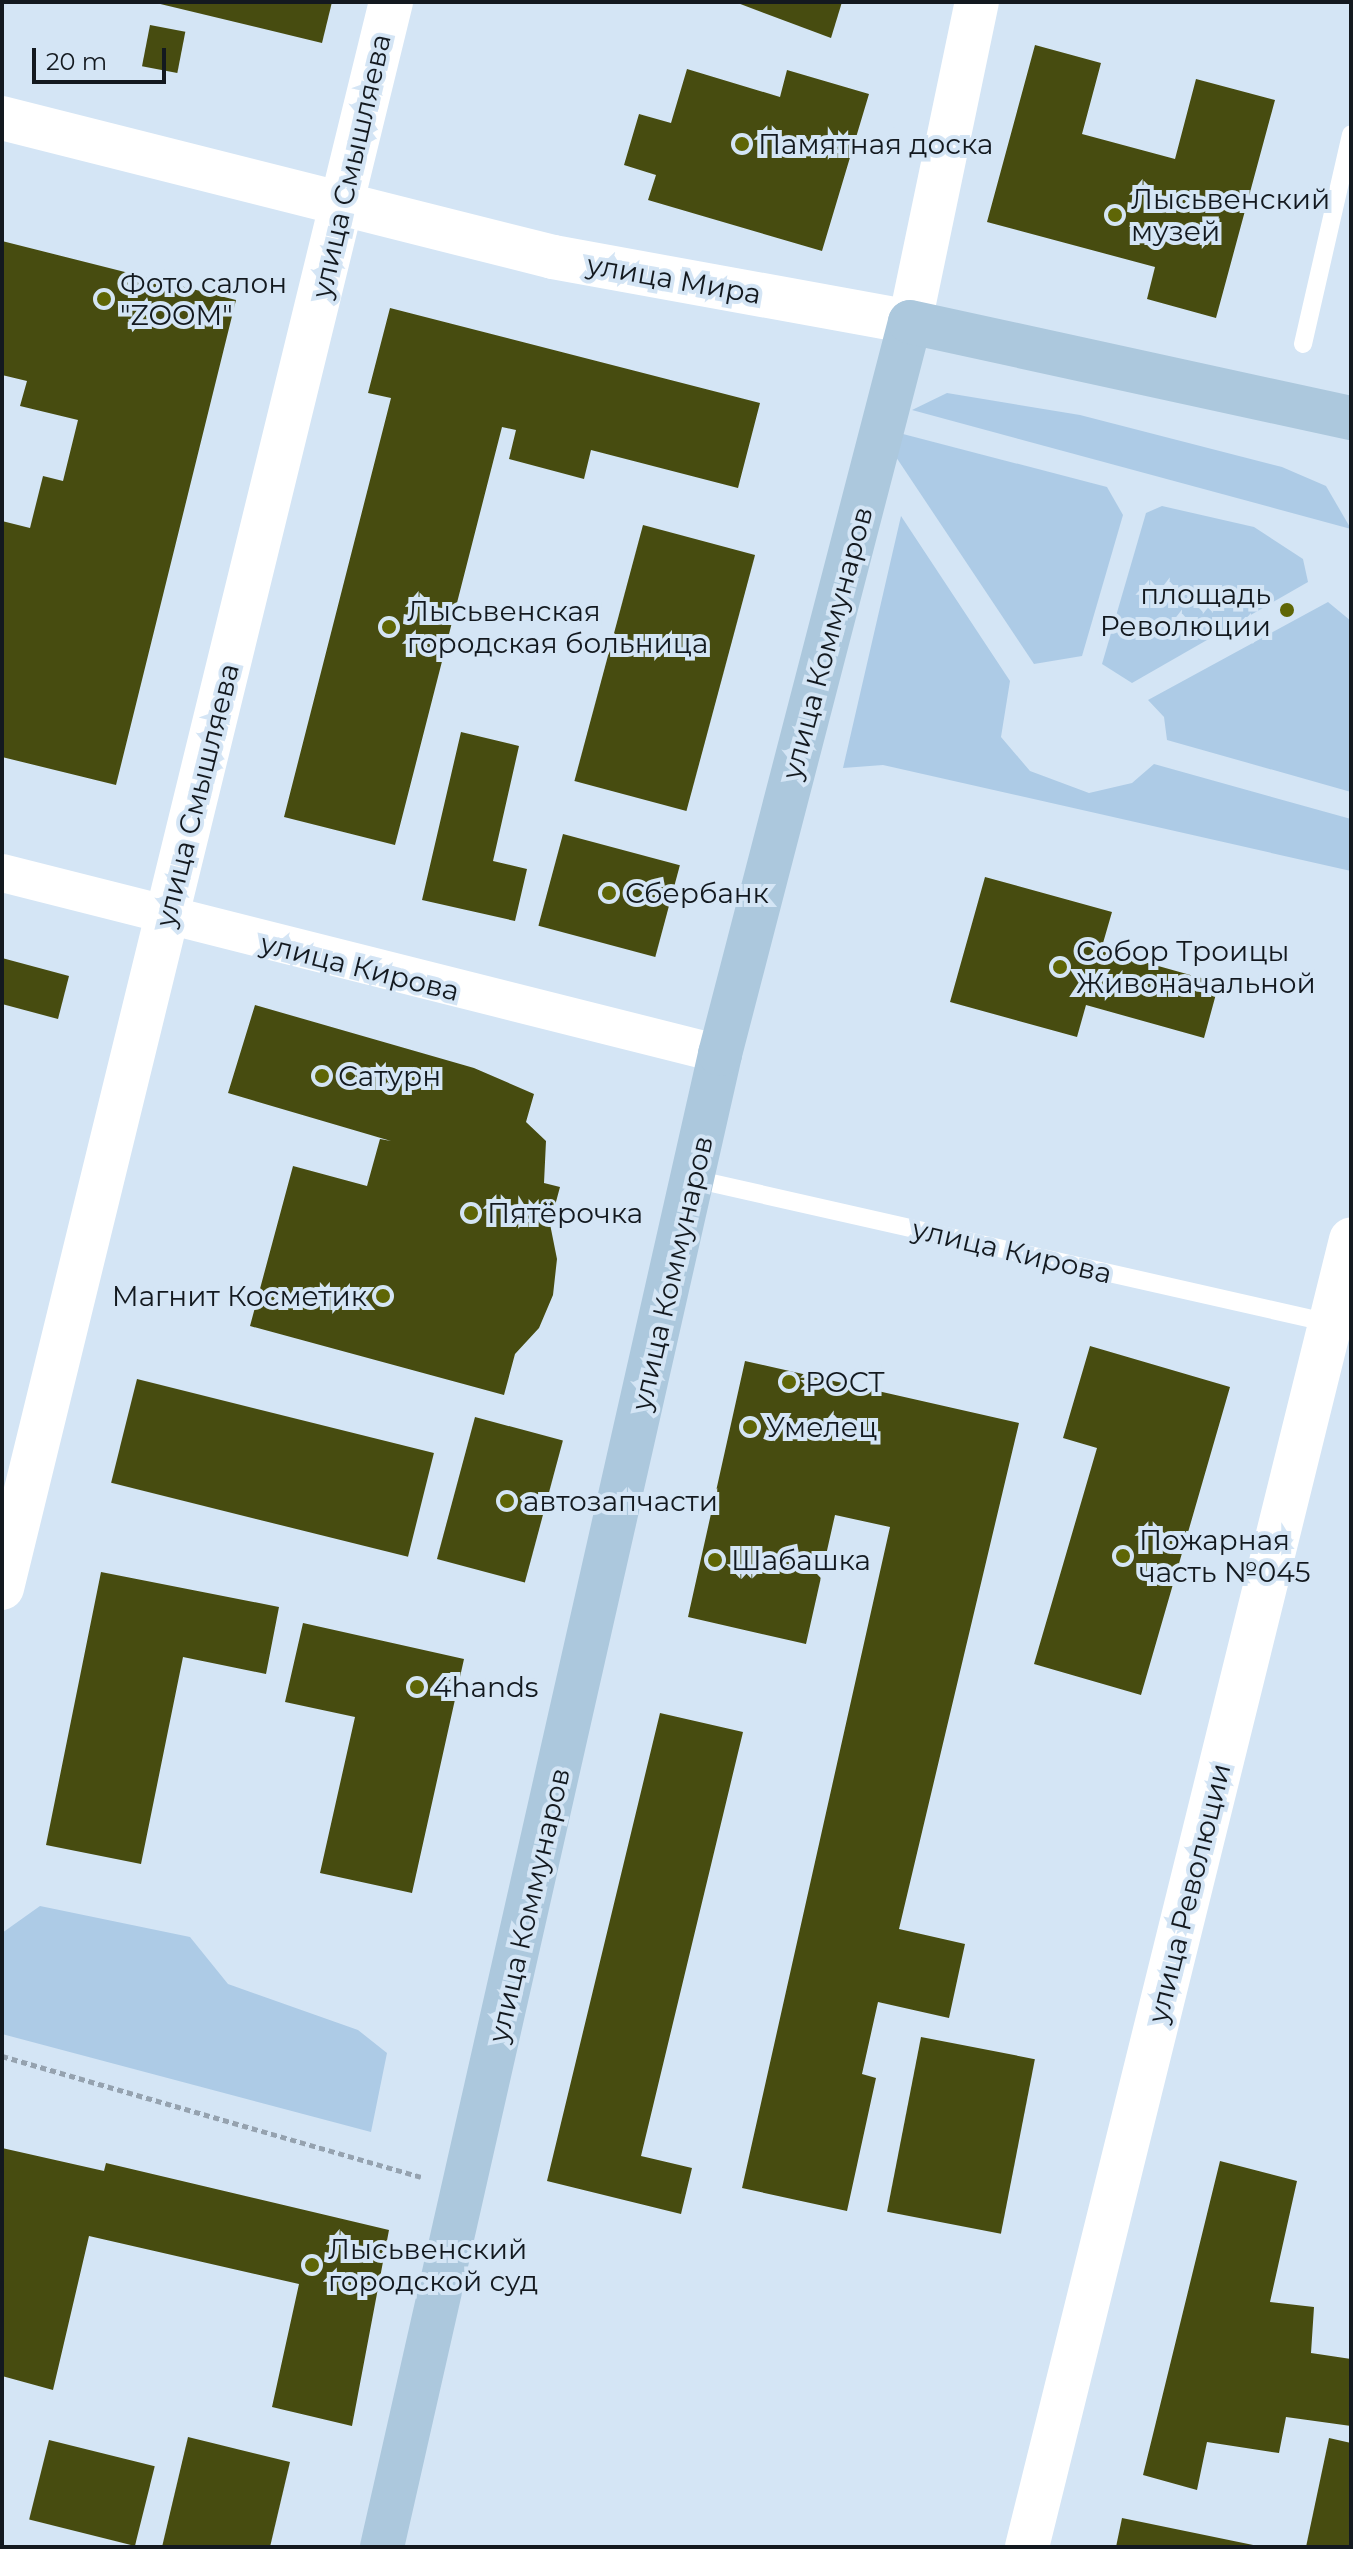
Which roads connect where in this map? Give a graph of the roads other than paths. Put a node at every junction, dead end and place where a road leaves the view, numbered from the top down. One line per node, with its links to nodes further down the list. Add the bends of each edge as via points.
1 (391, 2): 5 (street, улица Смышляева)
2 (977, 2): 6 (street, улица Коммунаров)
3 (2, 118): 5 (street, улица Мира)
4 (1351, 134): 7 (lane)
5 (344, 201): 6 (street, улица Мира, via 553,257); 10 (street, улица Смышляева)
6 (910, 322): 8 (main road, улица Мира); 11 (main road, улица Коммунаров)
7 (1303, 344)
8 (1351, 418)
9 (2, 873): 10 (street, улица Кирова)
10 (166, 919): 11 (street, улица Кирова); 15 (street, улица Смышляева)
11 (720, 1054): 12 (main road, улица Коммунаров)
12 (694, 1179): 14 (lane, улица Кирова); 16 (main road, улица Коммунаров)
13 (1351, 1240): 14 (street, улица Революции)
14 (1330, 1323): 17 (street, улица Революции)
15 (2, 1588)
16 (382, 2547)
17 (1027, 2547)

